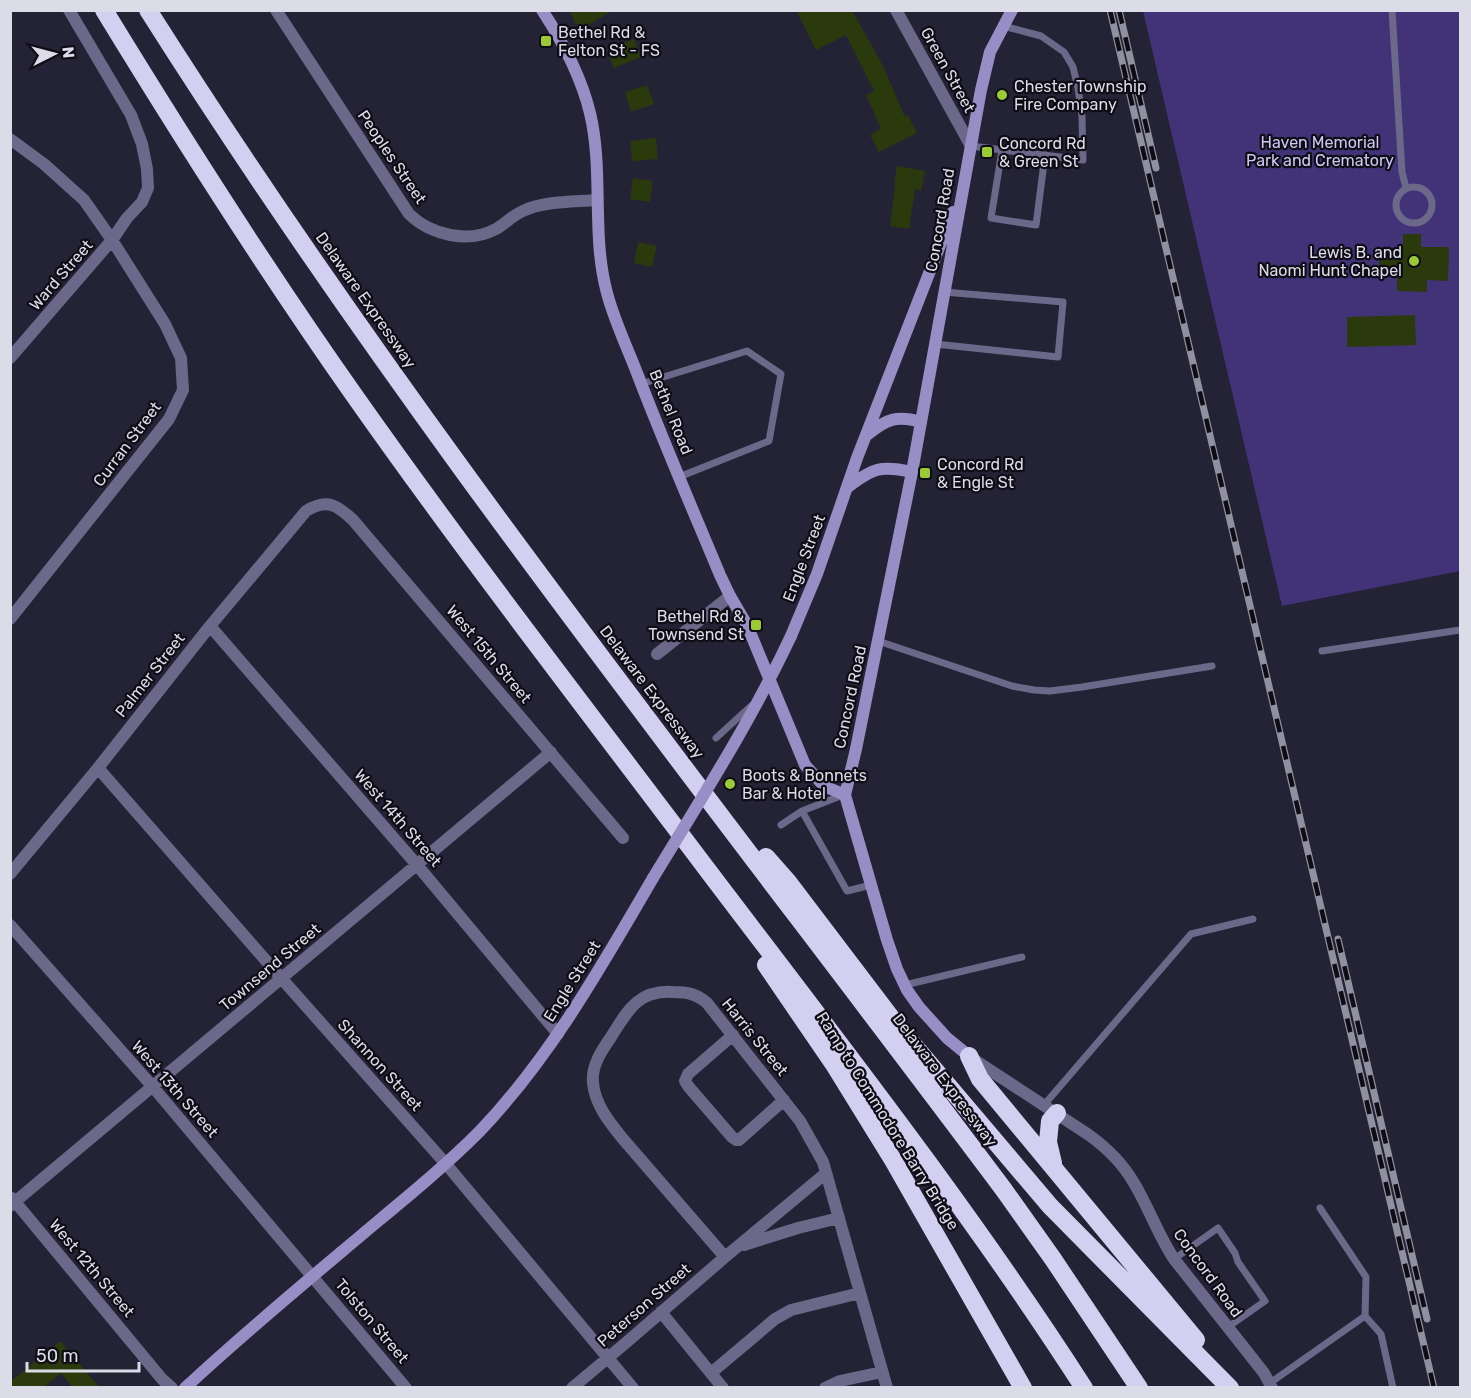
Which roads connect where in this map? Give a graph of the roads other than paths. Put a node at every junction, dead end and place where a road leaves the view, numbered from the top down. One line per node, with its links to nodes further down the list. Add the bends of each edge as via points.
1 (69, 10): 17 (street, Ward Street, via 131,115 147,169 148,188 142,202)
2 (104, 10): 47 (highway, via 227,209 351,392)
3 (148, 10): 39 (highway, Delaware Expressway, via 238,149 429,425)
4 (276, 10): 16 (street, Peoples Street, via 409,214 427,228 461,237 474,236 497,229 523,211 549,204)
5 (542, 10): 16 (main road, Bethel Road, via 571,60 590,114)
6 (896, 10): 11 (street, Green Street)
7 (1012, 10): 9 (main road, Concord Road)
8 (1392, 10): 15 (lane)
9 (1003, 26): 11 (main road, Concord Road, via 990,52); 13 (lane, via 1041,36 1064,52 1073,67 1082,116 1083,160)
10 (11, 141): 17 (street, Curran Street, via 84,200)
11 (971, 146): 12 (lane); 14 (main road, Concord Road)
12 (1002, 150): 13 (lane); 13 (lane, via 991,219 1036,225)
13 (1045, 155)
14 (962, 187): 18 (main road, Concord Road); 23 (main road, Engle Street)
15 (1406, 188): 15 (lane, via 1396,199 1397,213 1405,222 1421,223 1430,214 1431,199 1420,188)
16 (597, 200): 21 (main road, Bethel Road, via 602,274)
17 (112, 240): 20 (street, Ward Street); 29 (street, Curran Street, via 165,324 181,358 183,390 169,418)
18 (944, 292): 19 (main road, Concord Road); 19 (lane, via 1062,302 1058,357)
19 (935, 344): 22 (main road, Concord Road)
20 (10, 358)
21 (641, 384): 25 (main road, Bethel Road); 25 (lane, via 747,351 781,374 769,441)
22 (921, 422): 23 (main road, via 903,418 886,421); 24 (main road, Concord Road)
23 (867, 435): 26 (main road, Engle Street)
24 (912, 472): 26 (main road, via 881,468); 32 (main road, Concord Road)
25 (679, 477): 28 (main road, Bethel Road)
26 (848, 487): 54 (main road, Engle Street, bridge, via 817,574 771,678)
27 (322, 504): 30 (street, Palmer Street, via 306,511); 38 (street, West 15th Street, via 336,506 353,520)
28 (730, 597): 34 (street); 36 (main road, Bethel Road, via 747,625)
29 (10, 619)
30 (210, 626): 40 (street, Palmer Street); 45 (street, West 14th Street)
31 (1461, 630): 33 (lane)
32 (878, 641): 35 (lane, via 1034,690 1082,687); 41 (main road, Concord Road)
33 (1322, 651)
34 (657, 654)
35 (1212, 666)
36 (773, 687): 37 (lane); 41 (main road, Bethel Road, via 805,765 824,786)
37 (716, 738)
38 (551, 752): 44 (street, West 15th Street); 45 (street, Townsend Street)
39 (675, 754): 88 (highway, Delaware Expressway, via 997,1181); 89 (highway, via 788,882 895,1023 1050,1206)
40 (98, 768): 46 (street, Palmer Street); 52 (street, Shannon Street)
41 (845, 795): 42 (lane); 48 (main road, Concord Road)
42 (802, 811): 43 (lane); 48 (lane, via 846,891)
43 (781, 825)
44 (623, 838)
45 (417, 865): 52 (street, Townsend Street); 54 (street, West 14th Street)
46 (10, 874)
47 (715, 879): 86 (highway, Ramp to Commodore Barry Bridge, via 774,978 887,1151); 87 (highway, via 915,1145)
48 (871, 885): 53 (main road, Concord Road)
49 (1253, 919): 59 (lane, via 1191,934)
50 (10, 925): 57 (street, West 13th Street)
51 (1022, 957): 53 (lane)
52 (282, 979): 57 (street, Townsend Street); 60 (street, Shannon Street)
53 (905, 985): 56 (main road, Concord Road, via 919,1008)
54 (558, 1034): 60 (main road, Engle Street, via 507,1100)
55 (733, 1035): 58 (street, Harris Street); 58 (street, via 688,1074 688,1086 736,1140); 67 (street, Harris Street, via 701,998 681,992 652,993 640,998 623,1017 596,1062 592,1081 599,1103 623,1139)
56 (969, 1056): 59 (street, Concord Road); 61 (highway, via 980,1079)
57 (153, 1087): 63 (street, Townsend Street); 69 (street, West 13th Street)
58 (784, 1100): 62 (street, Harris Street, via 800,1120)
59 (1050, 1109): 61 (highway, via 1048,1142); 68 (street, Concord Road, via 1107,1148 1121,1165 1134,1182)
60 (446, 1164): 69 (main road, Engle Street); 74 (street, Shannon Street)
61 (1054, 1168): 90 (highway)
62 (826, 1173): 65 (street, Harris Street); 66 (street, Peterson Street)
63 (12, 1202): 78 (street, West 12th Street)
64 (1320, 1208): 72 (lane, via 1366,1277)
65 (839, 1218): 66 (street, Peterson Street); 70 (street, Harris Street)
66 (737, 1248): 67 (street, Peterson Street)
67 (725, 1257): 71 (street, Peterson Street)
68 (1173, 1260): 73 (street, Concord Road); 73 (lane, via 1218,1228 1265,1301)
69 (313, 1276): 79 (main road, Engle Street); 80 (street, Tolston Street)
70 (860, 1293): 75 (street, Harris Street); 76 (street, via 791,1310 775,1318)
71 (661, 1312): 74 (street, Peterson Street); 76 (street)
72 (1365, 1316): 77 (lane); 91 (lane, via 1382,1334)
73 (1228, 1327): 77 (street, Concord Road)
74 (608, 1358): 81 (street, Peterson Street); 82 (street, Shannon Street)
75 (882, 1372): 84 (street); 85 (street, Harris Street)
76 (711, 1373): 83 (street)
77 (1271, 1385)
78 (171, 1388)
79 (185, 1388)
80 (405, 1388)
81 (572, 1388)
82 (633, 1388)
83 (723, 1388)
84 (825, 1388)
85 (887, 1388)
86 (1023, 1388)
87 (1084, 1388)
88 (1138, 1388)
89 (1230, 1388)
90 (1236, 1388)
91 (1394, 1388)

